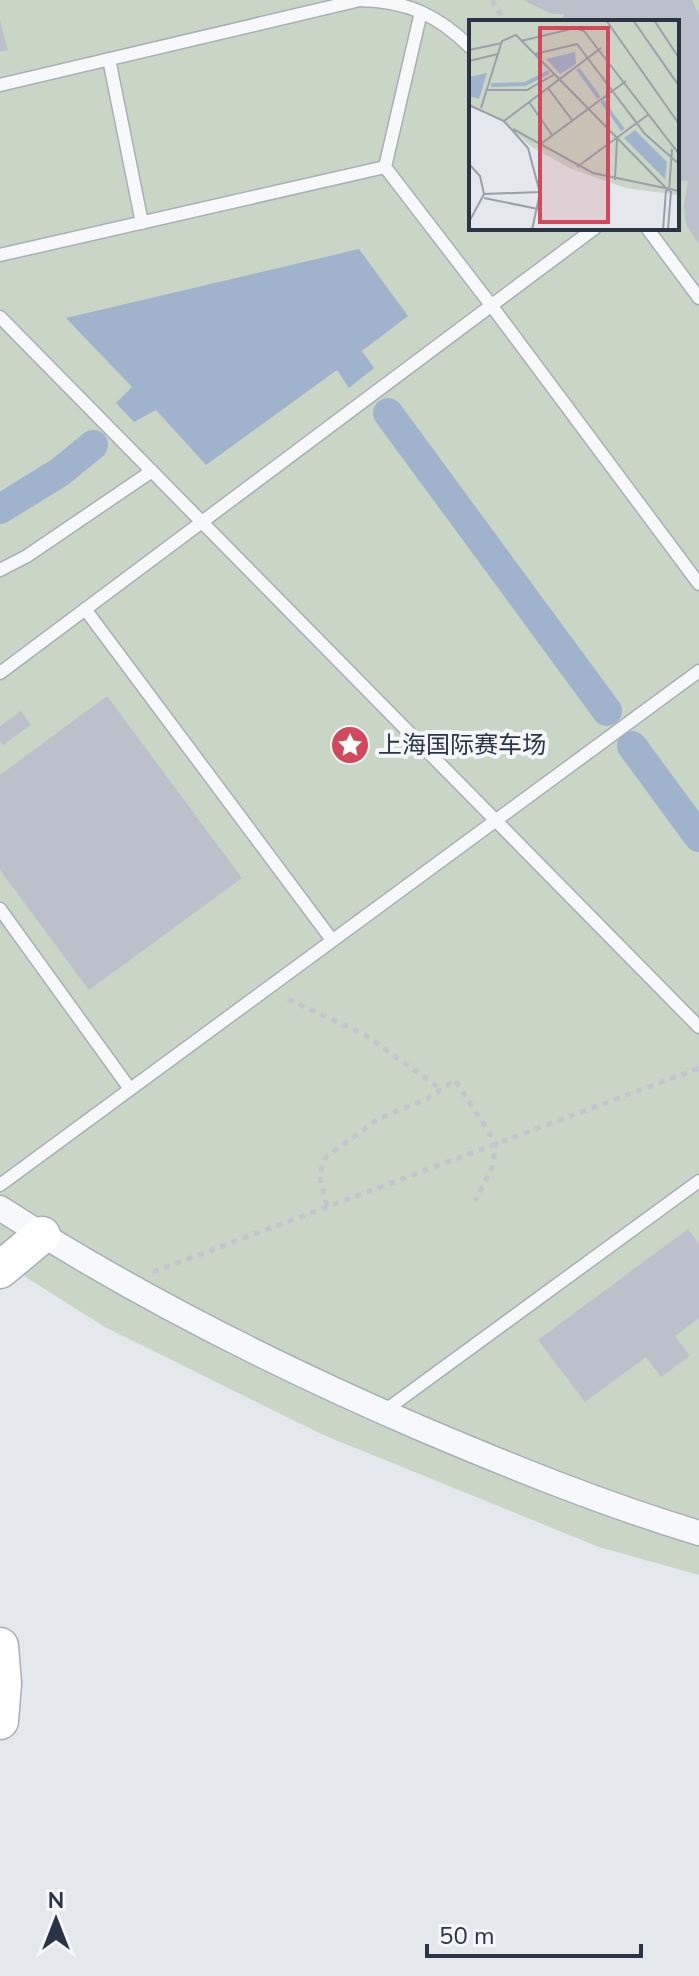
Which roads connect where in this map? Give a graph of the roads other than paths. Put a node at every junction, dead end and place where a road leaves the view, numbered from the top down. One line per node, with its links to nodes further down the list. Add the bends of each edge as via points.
1 (421, 12): 2 (lane, via 451,28); 3 (lane, via 386,1 360,0); 5 (lane)
2 (469, 46)
3 (109, 59): 4 (lane); 6 (lane)
4 (0, 85)
5 (385, 167): 6 (lane); 11 (lane)
6 (142, 223): 9 (lane)
7 (592, 230): 11 (lane)
8 (648, 230): 10 (lane)
9 (0, 255)
10 (699, 298)
11 (491, 305): 14 (lane); 16 (lane)
12 (0, 317): 13 (lane)
13 (152, 471): 14 (lane); 15 (lane)
14 (202, 523): 17 (lane); 20 (lane)
15 (0, 570)
16 (699, 584)
17 (85, 609): 19 (lane); 22 (lane)
18 (699, 671): 20 (lane)
19 (0, 673)
20 (495, 820): 22 (lane); 23 (lane)
21 (0, 909): 24 (lane)
22 (332, 940): 24 (lane)
23 (699, 1027)
24 (130, 1089): 26 (lane)
25 (699, 1181): 30 (lane)
26 (0, 1185)
27 (0, 1208): 28 (street)
28 (42, 1235): 29 (street); 30 (street, via 241,1346)
29 (0, 1270)
30 (383, 1412): 31 (street, via 543,1481)
31 (699, 1533)
32 (1, 1663): 33 (street)
33 (0, 1721)

